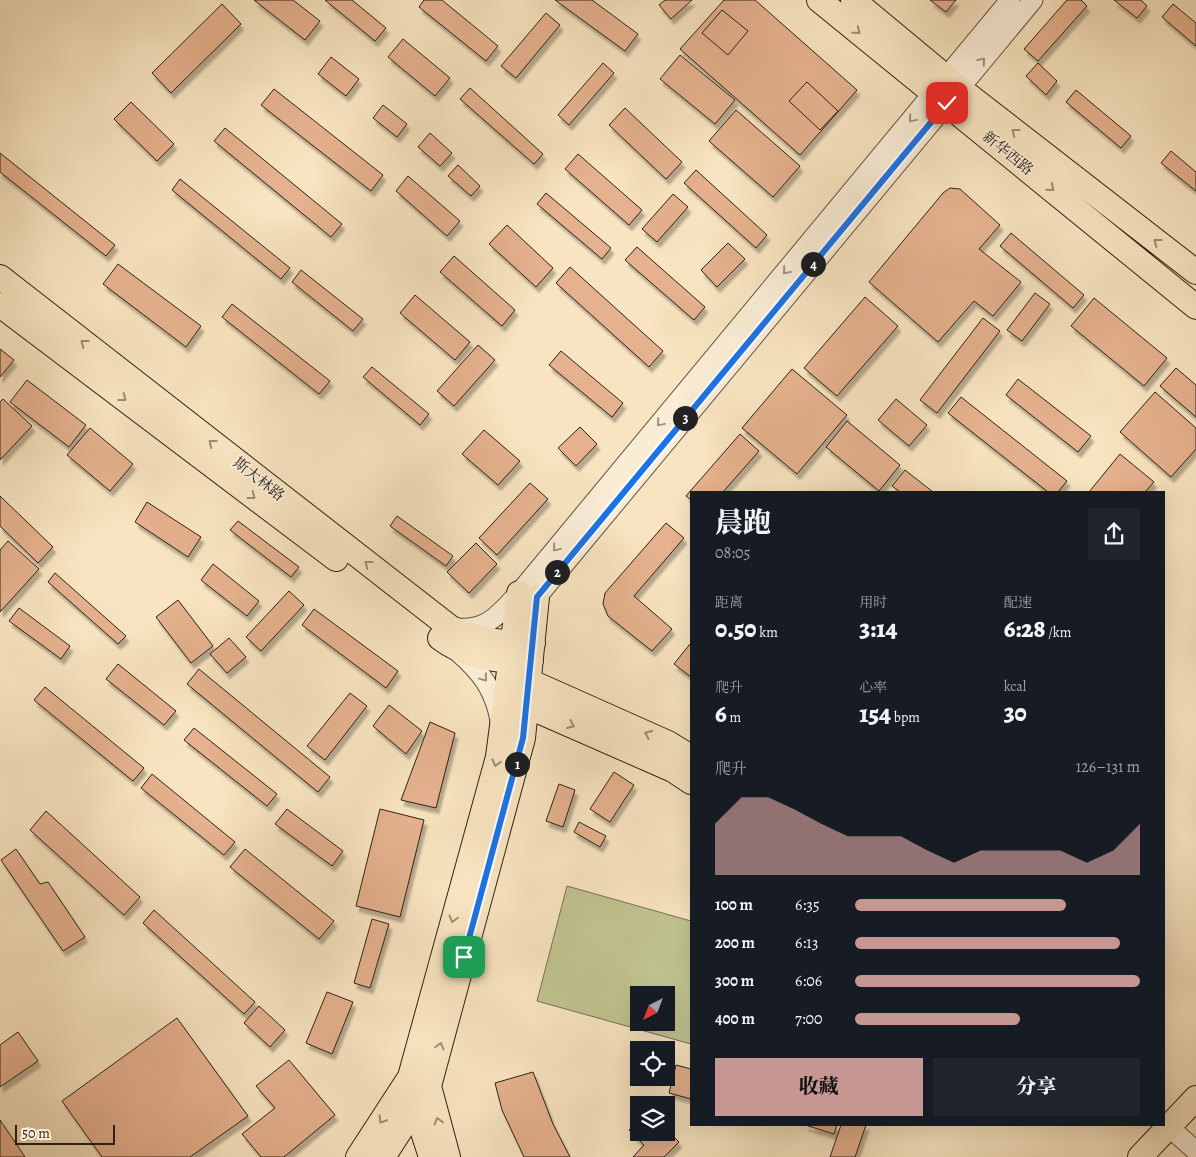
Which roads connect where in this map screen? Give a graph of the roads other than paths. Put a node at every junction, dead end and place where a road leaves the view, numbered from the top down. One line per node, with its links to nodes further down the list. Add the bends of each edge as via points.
1 (819, 0): 5 (main road, 新华西路, one-way to 5)
2 (853, 0): 5 (main road, 新华西路)
3 (1010, 0): 5 (street)
4 (1032, 0): 5 (street, one-way to 4)
5 (947, 90): 6 (main road, 新华西路, one-way to 5); 9 (main road, 新华西路, one-way to 9); 10 (street)
6 (1196, 272)
7 (0, 278): 11 (main road, 斯大林路, one-way to 7)
8 (0, 305): 11 (main road, 斯大林路, one-way to 11)
9 (1196, 307)
10 (528, 595): 11 (street, via 483,626); 12 (main road)
11 (450, 636): 12 (main road, 斯大林路, via 471,638); 14 (street, one-way to 14, via 489,684 497,702)
12 (523, 658): 13 (main road); 14 (main road); 15 (main road, 斯大林路, one-way to 12)
13 (526, 706): 16 (main road, one-way to 16, via 672,770); 17 (main road, one-way to 13, via 517,765)
14 (502, 734): 18 (main road, one-way to 18, via 410,1077)
15 (690, 756)
16 (690, 781)
17 (429, 1086): 18 (main road); 26 (main road, one-way to 17)
18 (409, 1097): 23 (main road, one-way to 23); 24 (main road); 25 (main road)
19 (1196, 1098): 20 (main road)
20 (1166, 1123): 22 (street)
21 (1164, 1126): 27 (main road)
22 (1196, 1151)
23 (358, 1157)
24 (383, 1157)
25 (431, 1157)
26 (448, 1157)
27 (1140, 1157)

